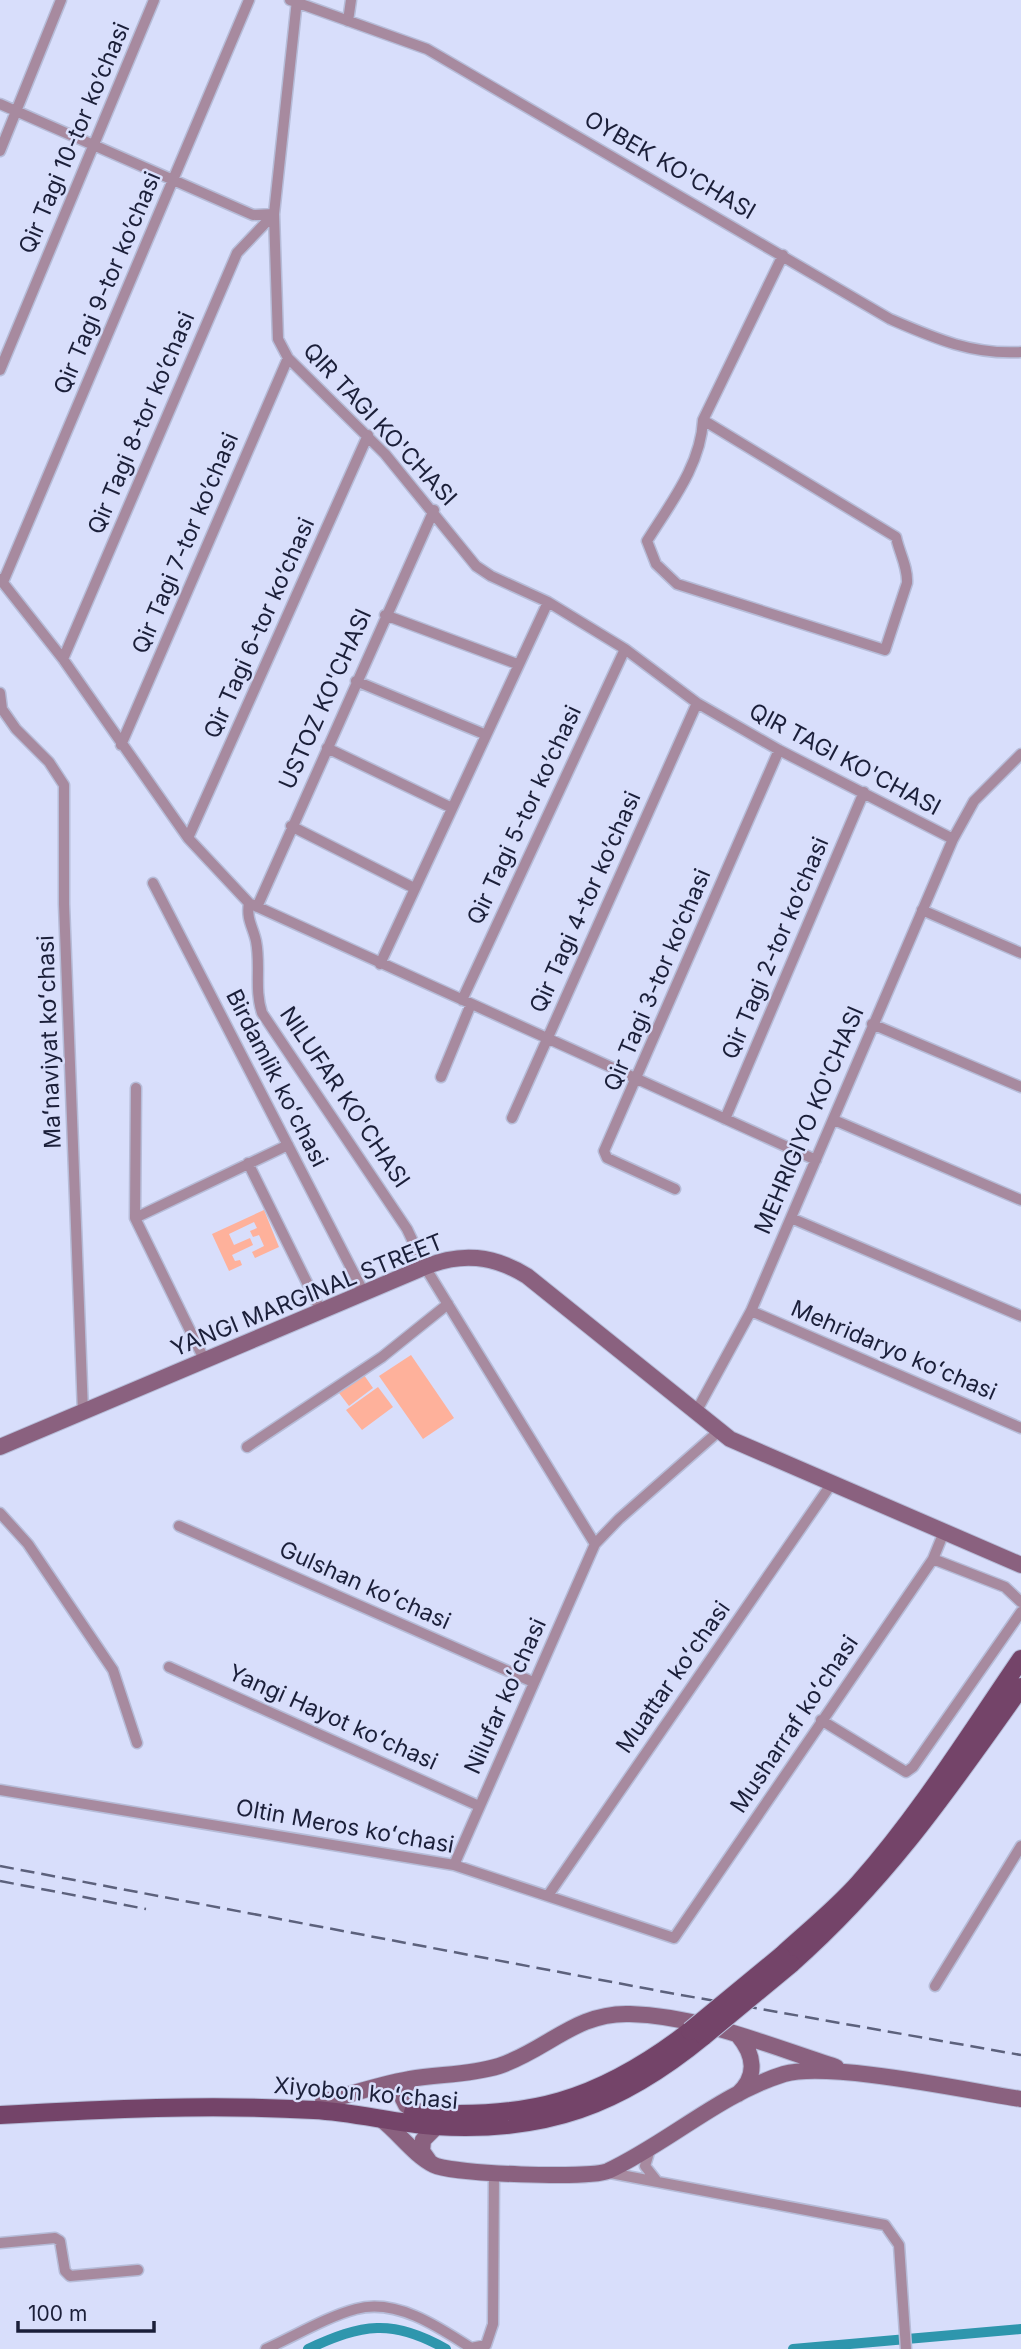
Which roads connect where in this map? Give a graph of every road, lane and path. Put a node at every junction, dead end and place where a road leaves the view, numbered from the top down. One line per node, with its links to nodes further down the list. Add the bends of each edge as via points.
1 (61, 0): 8 (street)
2 (154, 0): 9 (street, Qir Tagi 10-tor koʼchasi)
3 (249, 0): 11 (street, Qir Tagi 9-tor koʼchasi)
4 (351, 0): 6 (street)
5 (295, 2): 6 (street, OYBEK KO'CHASI); 12 (street, QIR TAGI KO'CHASI)
6 (348, 21): 13 (street, OYBEK KO'CHASI, via 427,49)
7 (0, 103): 8 (street)
8 (17, 110): 9 (street); 10 (street)
9 (94, 144): 11 (street); 16 (street, Qir Tagi 10-tor koʼchasi)
10 (0, 151)
11 (173, 180): 12 (street, via 253,215); 20 (street, Qir Tagi 9-tor koʼchasi)
12 (274, 214): 15 (street, QIR TAGI KO'CHASI, via 278,339); 24 (street, Qir Tagi 8-tor koʼchasi, via 237,253)
13 (783, 255): 14 (street, OYBEK KO'CHASI, via 890,319 953,346 1000,354); 17 (street)
14 (1021, 352)
15 (288, 358): 18 (street, QIR TAGI KO'CHASI); 31 (street, Qir Tagi 7-tor koʼchasi)
16 (0, 369)
17 (703, 420): 17 (street, via 702,438 689,472 647,541 656,564 677,584 885,650 908,573 896,537)
18 (368, 435): 19 (street, QIR TAGI KO'CHASI); 38 (street, Qir Tagi 6-tor koʼchasi)
19 (433, 510): 21 (street, QIR TAGI KO'CHASI, via 476,566); 22 (street, USTOZ KO'CHASI)
20 (1, 580): 24 (street)
21 (548, 603): 23 (street, QIR TAGI KO'CHASI); 25 (street)
22 (385, 615): 25 (street); 26 (street, USTOZ KO'CHASI)
23 (625, 649): 28 (street, QIR TAGI KO'CHASI); 46 (street, Qir Tagi 5-tor koʼchasi)
24 (63, 659): 31 (street)
25 (517, 664): 30 (street)
26 (356, 681): 30 (street); 32 (street, USTOZ KO'CHASI)
27 (0, 692): 29 (street, Maʻnaviyat koʻchasi)
28 (697, 703): 33 (street, QIR TAGI KO'CHASI); 48 (street, Qir Tagi 4-tor koʼchasi)
29 (1, 709): 71 (street, Maʻnaviyat koʻchasi, via 64,785 64,904)
30 (484, 734): 36 (street)
31 (121, 745): 38 (street)
32 (327, 748): 36 (street); 37 (street, USTOZ KO'CHASI)
33 (779, 750): 35 (street, QIR TAGI KO'CHASI); 50 (street, Qir Tagi 3-tor koʼchasi)
34 (1021, 754): 39 (street, MEHRIGIYO KO'CHASI, via 974,801)
35 (864, 792): 39 (street, QIR TAGI KO'CHASI); 54 (street, Qir Tagi 2-tor koʼchasi)
36 (452, 808): 41 (street)
37 (291, 826): 41 (street); 42 (street, USTOZ KO'CHASI)
38 (188, 838): 42 (street)
39 (953, 839): 43 (street, MEHRIGIYO KO'CHASI)
40 (153, 883): 56 (street, Birdamlik koʻchasi)
41 (414, 888): 45 (street)
42 (253, 905): 45 (street); 63 (street, NILUFAR KO'CHASI, via 247,913 258,956 257,996 262,1013 400,1217)
43 (922, 910): 44 (street); 47 (street, MEHRIGIYO KO'CHASI)
44 (1021, 953)
45 (380, 964): 46 (street)
46 (466, 1002): 48 (street); 49 (street, Qir Tagi 5-tor koʼchasi)
47 (872, 1024): 52 (street); 55 (street, MEHRIGIYO KO'CHASI)
48 (547, 1038): 50 (street); 53 (street, Qir Tagi 4-tor koʼchasi)
49 (441, 1077)
50 (638, 1079): 54 (street); 59 (street, Qir Tagi 3-tor koʼchasi, via 604,1151 607,1158)
51 (136, 1087): 61 (street)
52 (1021, 1087)
53 (512, 1118)
54 (725, 1119): 57 (street)
55 (834, 1120): 57 (street, MEHRIGIYO KO'CHASI); 60 (street)
56 (288, 1145): 58 (street); 64 (street, Birdamlik koʻchasi)
57 (816, 1160): 62 (street, MEHRIGIYO KO'CHASI)
58 (248, 1163): 61 (street); 66 (street)
59 (675, 1189)
60 (1021, 1200)
61 (135, 1218): 69 (street)
62 (791, 1218): 67 (street, MEHRIGIYO KO'CHASI); 68 (street)
63 (425, 1267): 64 (main road, YANGI MARGINAL STREET); 65 (street); 70 (main road, YANGI MARGINAL STREET, via 451,1258 479,1257 517,1270)
64 (364, 1293): 66 (main road, YANGI MARGINAL STREET)
65 (448, 1304): 75 (street, via 382,1357); 80 (street)
66 (321, 1311): 69 (main road, YANGI MARGINAL STREET)
67 (751, 1311): 70 (street, MEHRIGIYO KO'CHASI); 72 (street, Mehridaryo koʻchasi)
68 (1021, 1316)
69 (205, 1361): 71 (main road, YANGI MARGINAL STREET)
70 (696, 1412): 73 (main road, YANGI MARGINAL STREET)
71 (83, 1413): 74 (main road, YANGI MARGINAL STREET)
72 (1021, 1428)
73 (719, 1431): 76 (main road, YANGI MARGINAL STREET); 80 (street, Nilufar koʻchasi)
74 (0, 1447)
75 (247, 1447)
76 (832, 1483): 79 (main road, YANGI MARGINAL STREET); 95 (street, Muattar koʻchasi)
77 (0, 1513): 90 (street, via 29,1544 113,1670)
78 (179, 1526): 87 (street, Gulshan koʻchasi)
79 (944, 1532): 81 (street, Musharraf koʻchasi); 82 (main road, YANGI MARGINAL STREET)
80 (595, 1544): 87 (street, Nilufar koʻchasi)
81 (933, 1559): 83 (street, via 1005,1587); 89 (street, Musharraf koʻchasi)
82 (1021, 1565)
83 (1021, 1602)
84 (1021, 1612): 89 (street, via 906,1772)
85 (1021, 1659): 97 (main road, via 914,1817)
86 (169, 1667): 92 (street, Yangi Hayot koʻchasi)
87 (533, 1682): 92 (street, Nilufar koʻchasi)
88 (1021, 1687): 97 (main road, via 926,1822 881,1876 836,1925)
89 (821, 1720): 96 (street, Musharraf koʻchasi)
90 (137, 1743)
91 (0, 1790): 94 (street, Oltin Meros koʻchasi)
92 (480, 1806): 94 (street, Nilufar koʻchasi)
93 (1021, 1846): 98 (street)
94 (454, 1865): 95 (street, Oltin Meros koʻchasi)
95 (549, 1894): 96 (street, Oltin Meros koʻchasi)
96 (674, 1937)
97 (786, 1960): 99 (main road, bridge)
98 (935, 1986)
99 (697, 2034): 107 (main road, Xiyobon koʻchasi, via 588,2094 514,2112); 110 (main road, Xiyobon koʻchasi, via 643,2082 577,2111 508,2125)
100 (738, 2035): 101 (main road); 102 (main road, via 650,2016 594,2017 499,2066); 103 (main road, via 748,2049 752,2067 747,2084)
101 (861, 2075): 103 (main road, via 786,2074); 104 (main road)
102 (410, 2079): 105 (main road); 107 (main road, via 401,2095)
103 (735, 2096): 111 (main road)
104 (1021, 2099)
105 (323, 2102): 106 (main road, Xiyobon koʻchasi, via 199,2098); 107 (main road, Xiyobon koʻchasi)
106 (0, 2104)
107 (415, 2112)
108 (0, 2115): 109 (main road, Xiyobon koʻchasi, via 252,2109 316,2110)
109 (382, 2120): 110 (main road, Xiyobon koʻchasi); 112 (main road)
110 (437, 2126): 112 (main road, via 425,2136 422,2146)
111 (652, 2144): 114 (main road); 115 (street, via 645,2166)
112 (431, 2163): 113 (main road, via 444,2169)
113 (494, 2172): 114 (main road); 118 (street, via 494,2324 486,2345 471,2348 425,2319 378,2307 356,2309)
114 (606, 2172): 115 (street)
115 (656, 2180): 119 (street, via 885,2225 899,2245)
116 (0, 2244): 117 (street, via 55,2238 60,2241 70,2276)
117 (138, 2270)
118 (267, 2349)
119 (906, 2349)

